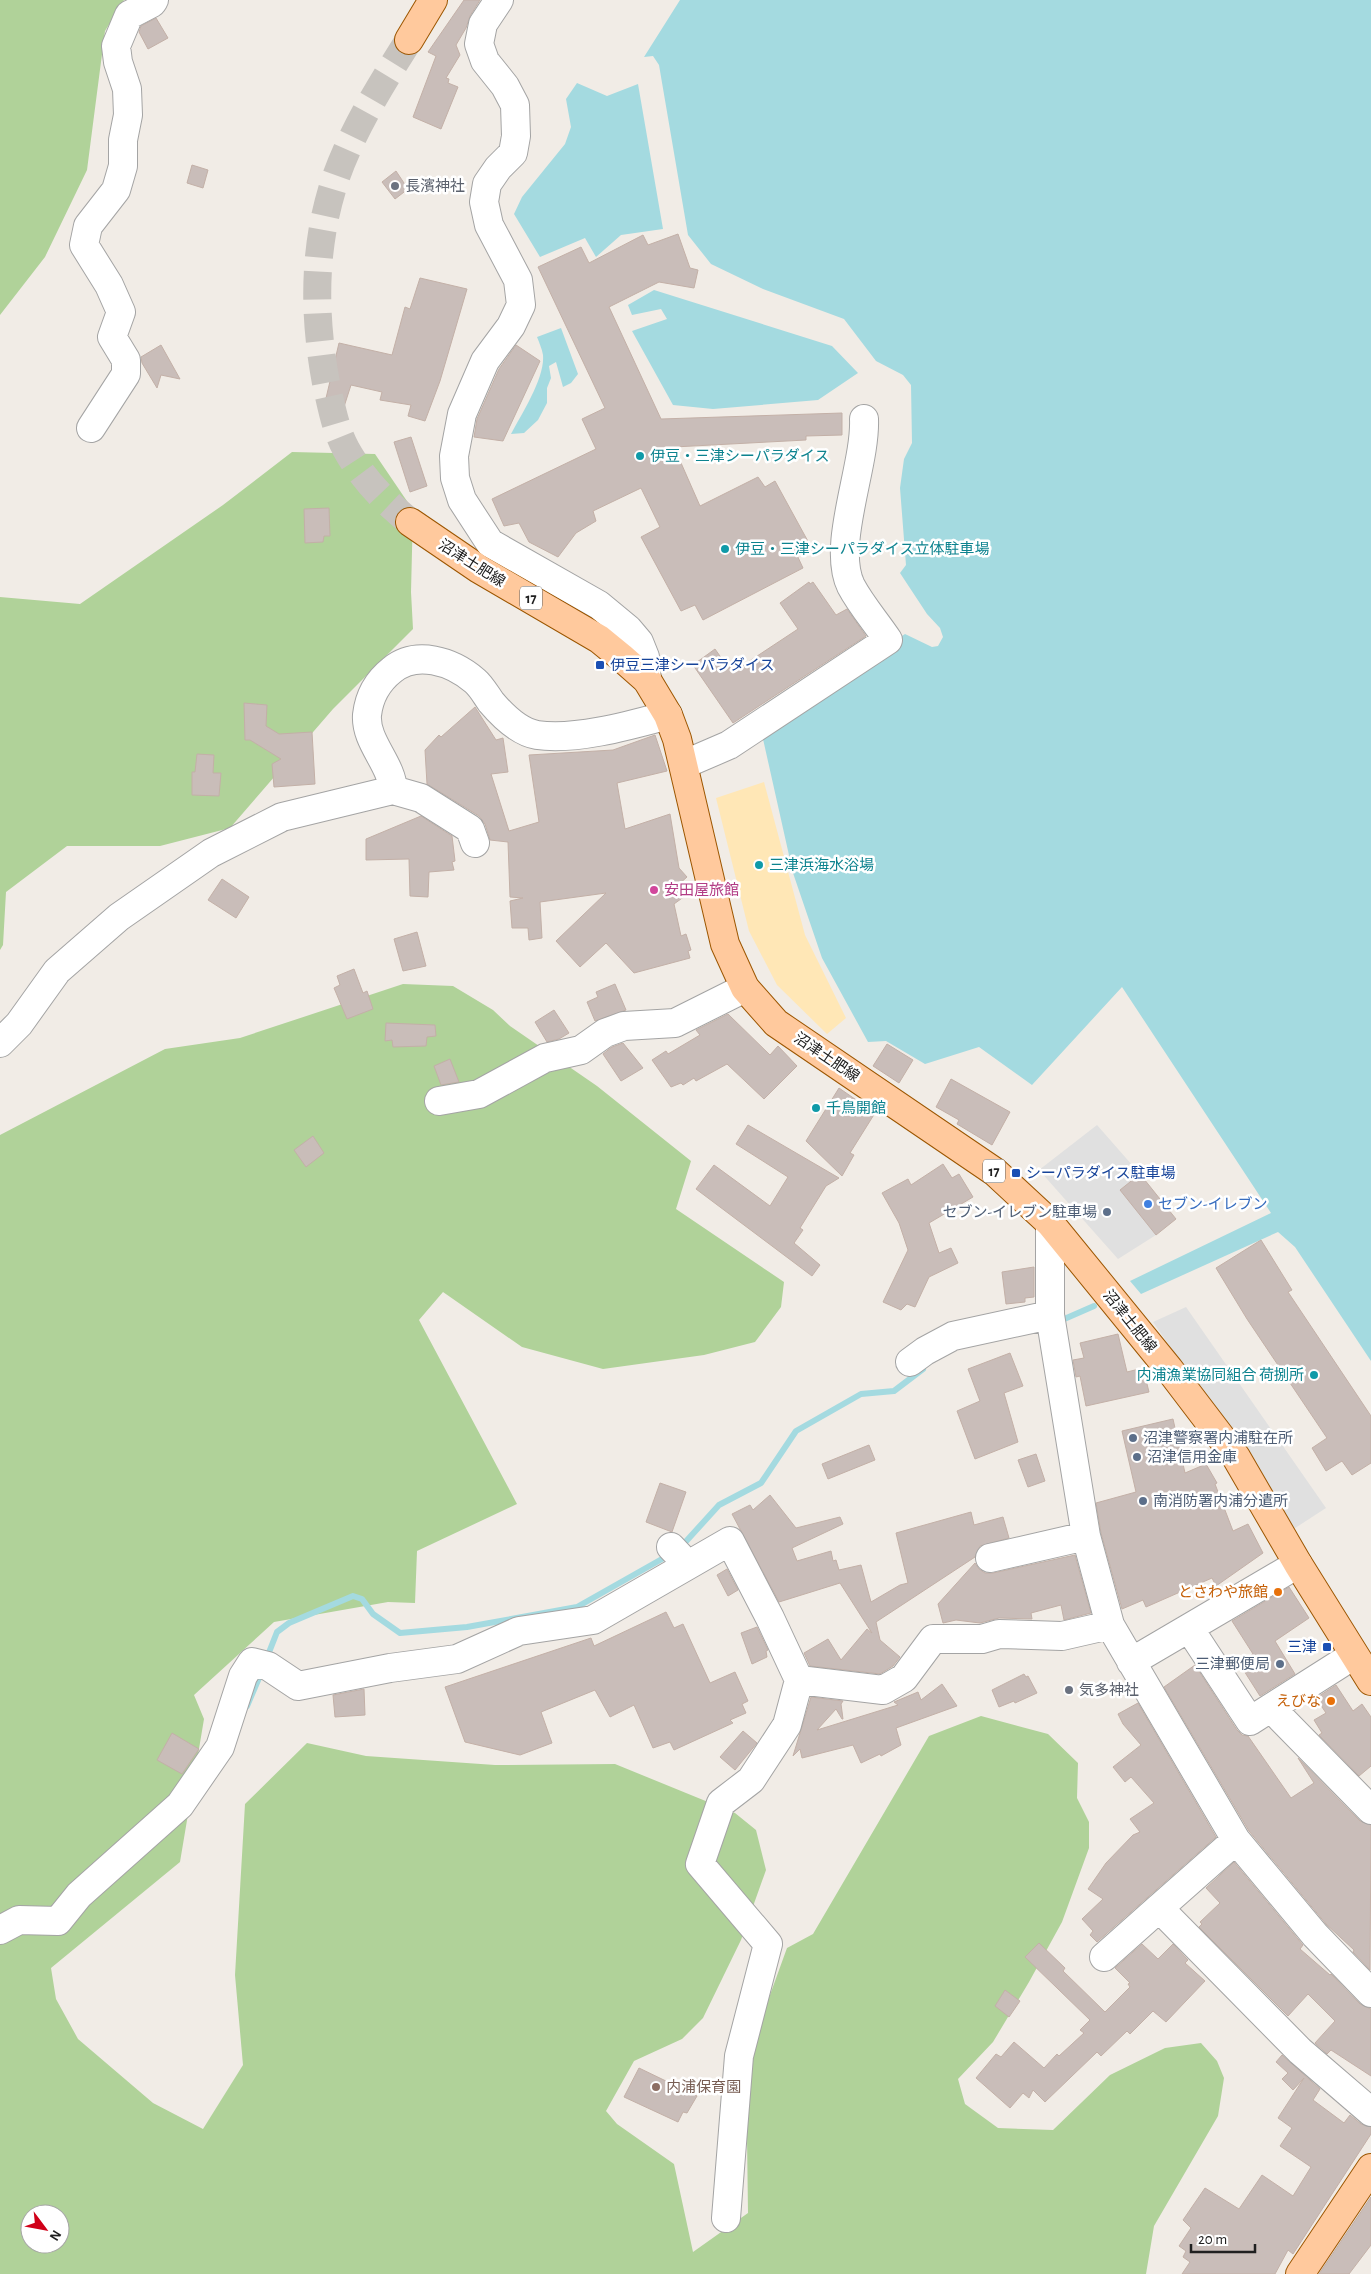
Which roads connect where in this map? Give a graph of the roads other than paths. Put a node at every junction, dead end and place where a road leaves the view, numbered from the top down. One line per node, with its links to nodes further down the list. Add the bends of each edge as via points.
1 (154, 0): 6 (street, via 129,15 116,46 127,89 123,166 116,190 88,226 84,245 109,285 121,312 112,338 126,360 126,374)
2 (433, 0): 4 (main road)
3 (499, 0): 8 (street, via 483,24 479,44 484,61 505,86 515,105 516,136 513,154 487,184 484,202 489,225 518,280 521,305 511,326 485,361 462,414 454,456 455,478 462,500 490,543 599,605 628,629 639,642)
4 (409, 40)
5 (864, 419): 10 (street, via 865,437 844,559 850,585 888,640 729,745)
6 (91, 428)
7 (410, 522): 8 (main road, 沼津土肥線 / 17, via 479,569 599,639)
8 (647, 680): 9 (main road, 沼津土肥線 / 17)
9 (668, 715): 10 (main road, 沼津土肥線 / 17); 11 (street, via 589,732 536,735 518,728 475,681 432,659 412,659 397,665 381,678 367,717 373,742)
10 (685, 764): 13 (main road, 沼津土肥線 / 17, via 720,926)
11 (393, 790): 12 (street, via 421,798 470,829); 14 (street, via 282,817 211,853 119,917 57,971 19,1024)
12 (475, 843)
13 (745, 988): 15 (street, via 675,1023 624,1026 605,1033 581,1050 545,1058 479,1094); 16 (main road, 沼津土肥線 / 17, via 776,1024 995,1172)
14 (0, 1042)
15 (439, 1101)
16 (1050, 1223): 17 (street); 21 (main road, 沼津土肥線 / 17, via 1170,1369 1236,1457)
17 (1050, 1315): 18 (street, via 953,1336); 19 (street)
18 (910, 1362)
19 (1086, 1536): 20 (street); 22 (street)
20 (990, 1558)
21 (1298, 1564): 23 (street); 24 (main road, 沼津土肥線 / 17)
22 (1110, 1625): 25 (street); 26 (street, via 1062,1636 999,1634 982,1639 933,1638 904,1678 883,1690)
23 (1189, 1628): 25 (street); 28 (street, via 1250,1722)
24 (1354, 1655): 27 (main road, 沼津土肥線 / 17); 28 (street)
25 (1131, 1662): 30 (street)
26 (799, 1680): 32 (street, via 730,1541 681,1558 594,1620 519,1631 457,1659 298,1686 252,1662 243,1676 220,1747 180,1805 77,1898 58,1921 20,1920); 37 (street, via 787,1725 751,1780 721,1803 700,1864 768,1944 740,2056)
27 (1371, 1681)
28 (1271, 1708): 29 (street)
29 (1371, 1810)
30 (1236, 1840): 31 (street); 34 (street, via 1316,1935)
31 (1160, 1908): 33 (street); 35 (street, via 1300,2052)
32 (0, 1930)
33 (1104, 1957)
34 (1369, 1987)
35 (1371, 2112)
36 (1371, 2168): 38 (main road)
37 (726, 2218)
38 (1300, 2274)

